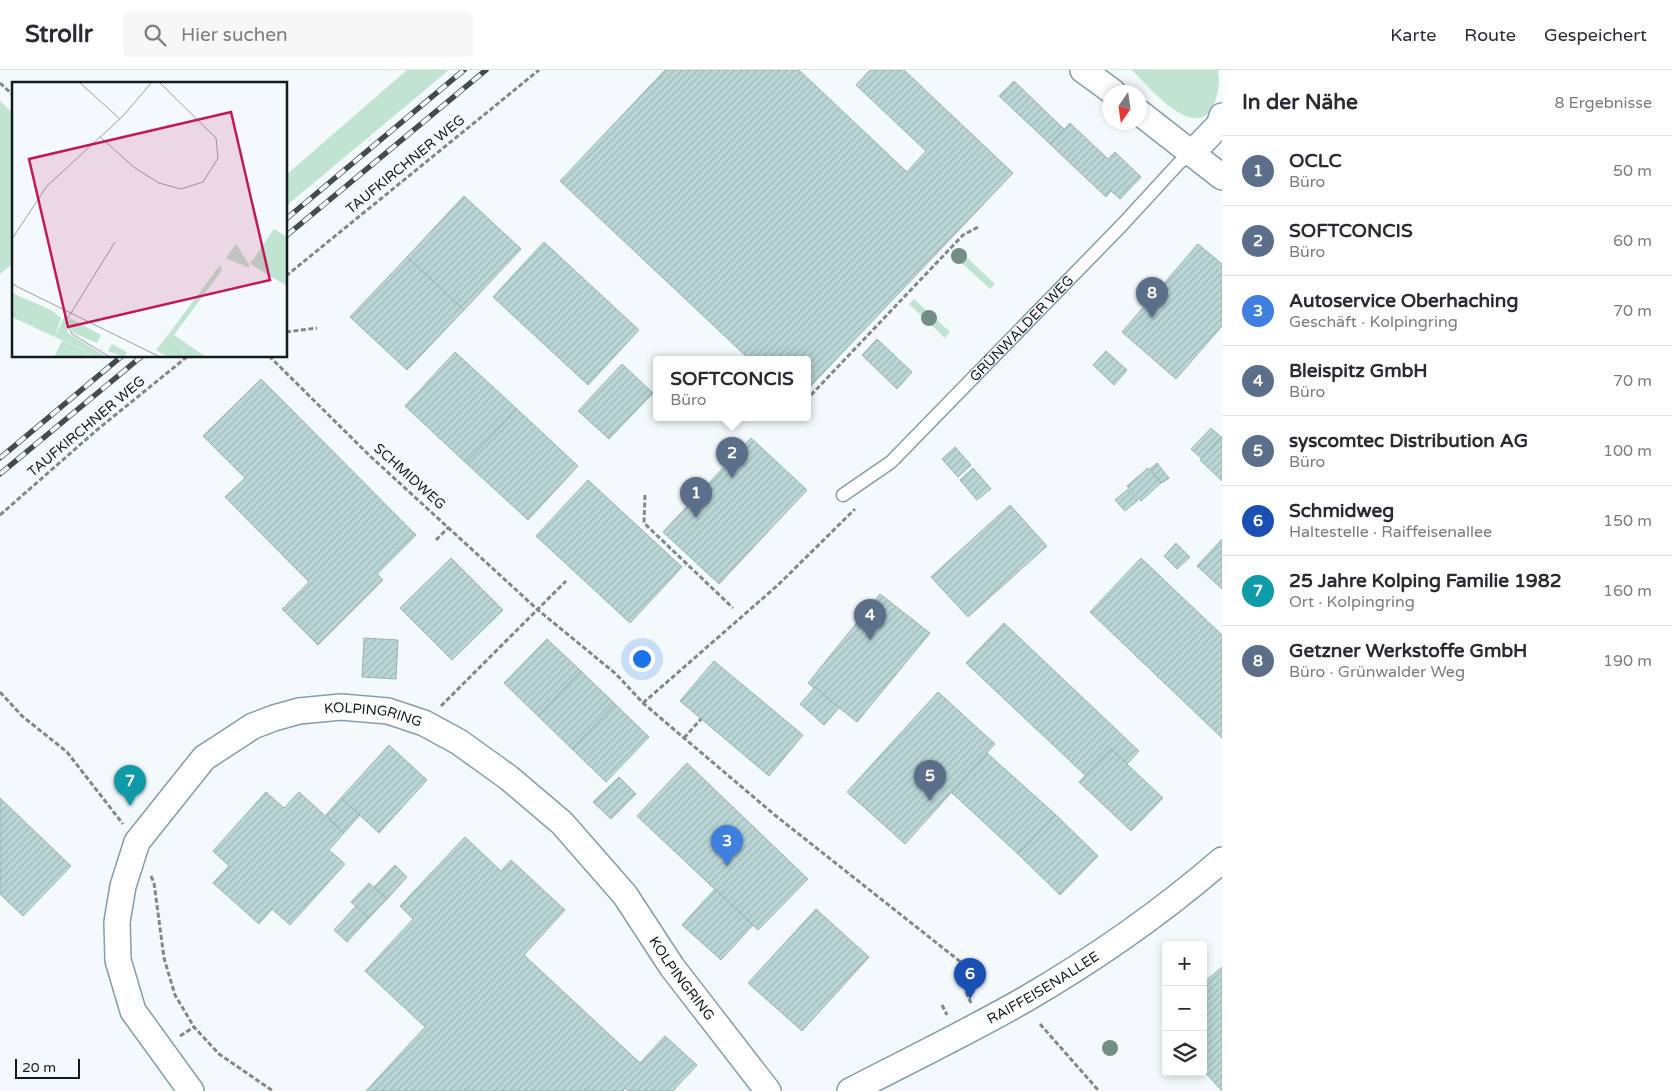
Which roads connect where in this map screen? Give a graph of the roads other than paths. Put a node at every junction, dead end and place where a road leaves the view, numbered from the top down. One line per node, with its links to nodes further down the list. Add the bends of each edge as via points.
1 (1083, 70): 2 (street)
2 (1103, 85)
3 (1222, 116): 5 (street, via 1219,125)
4 (1147, 118): 5 (street)
5 (1192, 152): 6 (street); 7 (lane, GRÜNWALDER WEG, via 891,462)
6 (1222, 177)
7 (843, 495)
8 (1222, 860): 11 (street, RAIFFEISENALLEE, via 1158,911 1024,1000)
9 (191, 1091): 10 (street, KOLPINGRING, via 133,1011 118,960 117,922 136,842 204,758 253,726 274,718 299,711 341,707 388,711 424,723 458,742 509,778 562,823 625,895 672,967)
10 (768, 1091)
11 (850, 1091)

